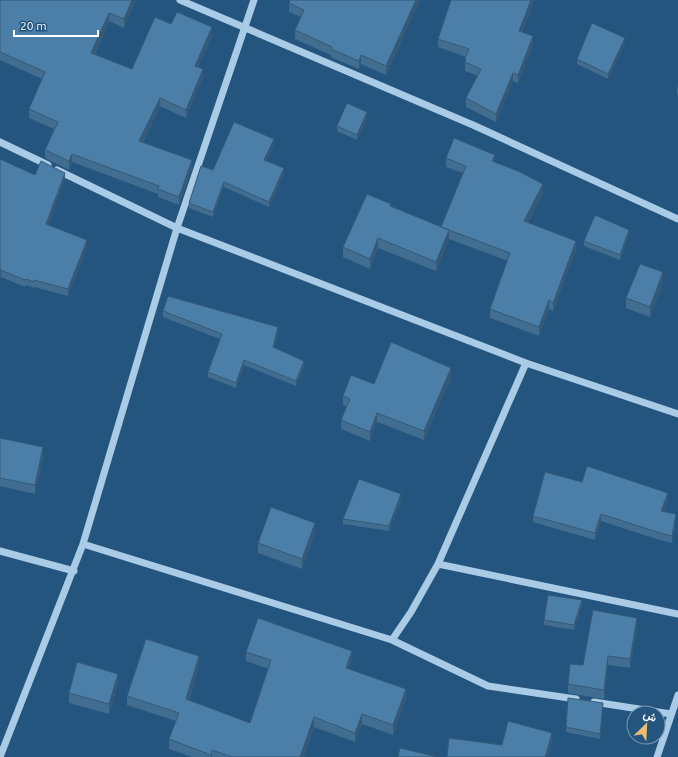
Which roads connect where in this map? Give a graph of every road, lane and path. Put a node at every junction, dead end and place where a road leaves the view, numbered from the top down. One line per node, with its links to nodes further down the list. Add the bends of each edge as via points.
1 (180, 0): 3 (street)
2 (254, 0): 3 (street)
3 (244, 28): 5 (street, via 473,125); 6 (street)
4 (0, 142): 6 (street)
5 (678, 220)
6 (177, 228): 7 (street); 9 (street)
7 (526, 363): 8 (street); 11 (street)
8 (678, 414)
9 (83, 544): 12 (street); 14 (street)
10 (0, 551): 12 (street)
11 (438, 564): 13 (street); 14 (street)
12 (74, 571): 17 (street)
13 (678, 614)
14 (392, 640): 16 (street, via 488,686)
15 (678, 695): 16 (street)
16 (671, 714): 18 (street)
17 (0, 757)
18 (656, 757)

